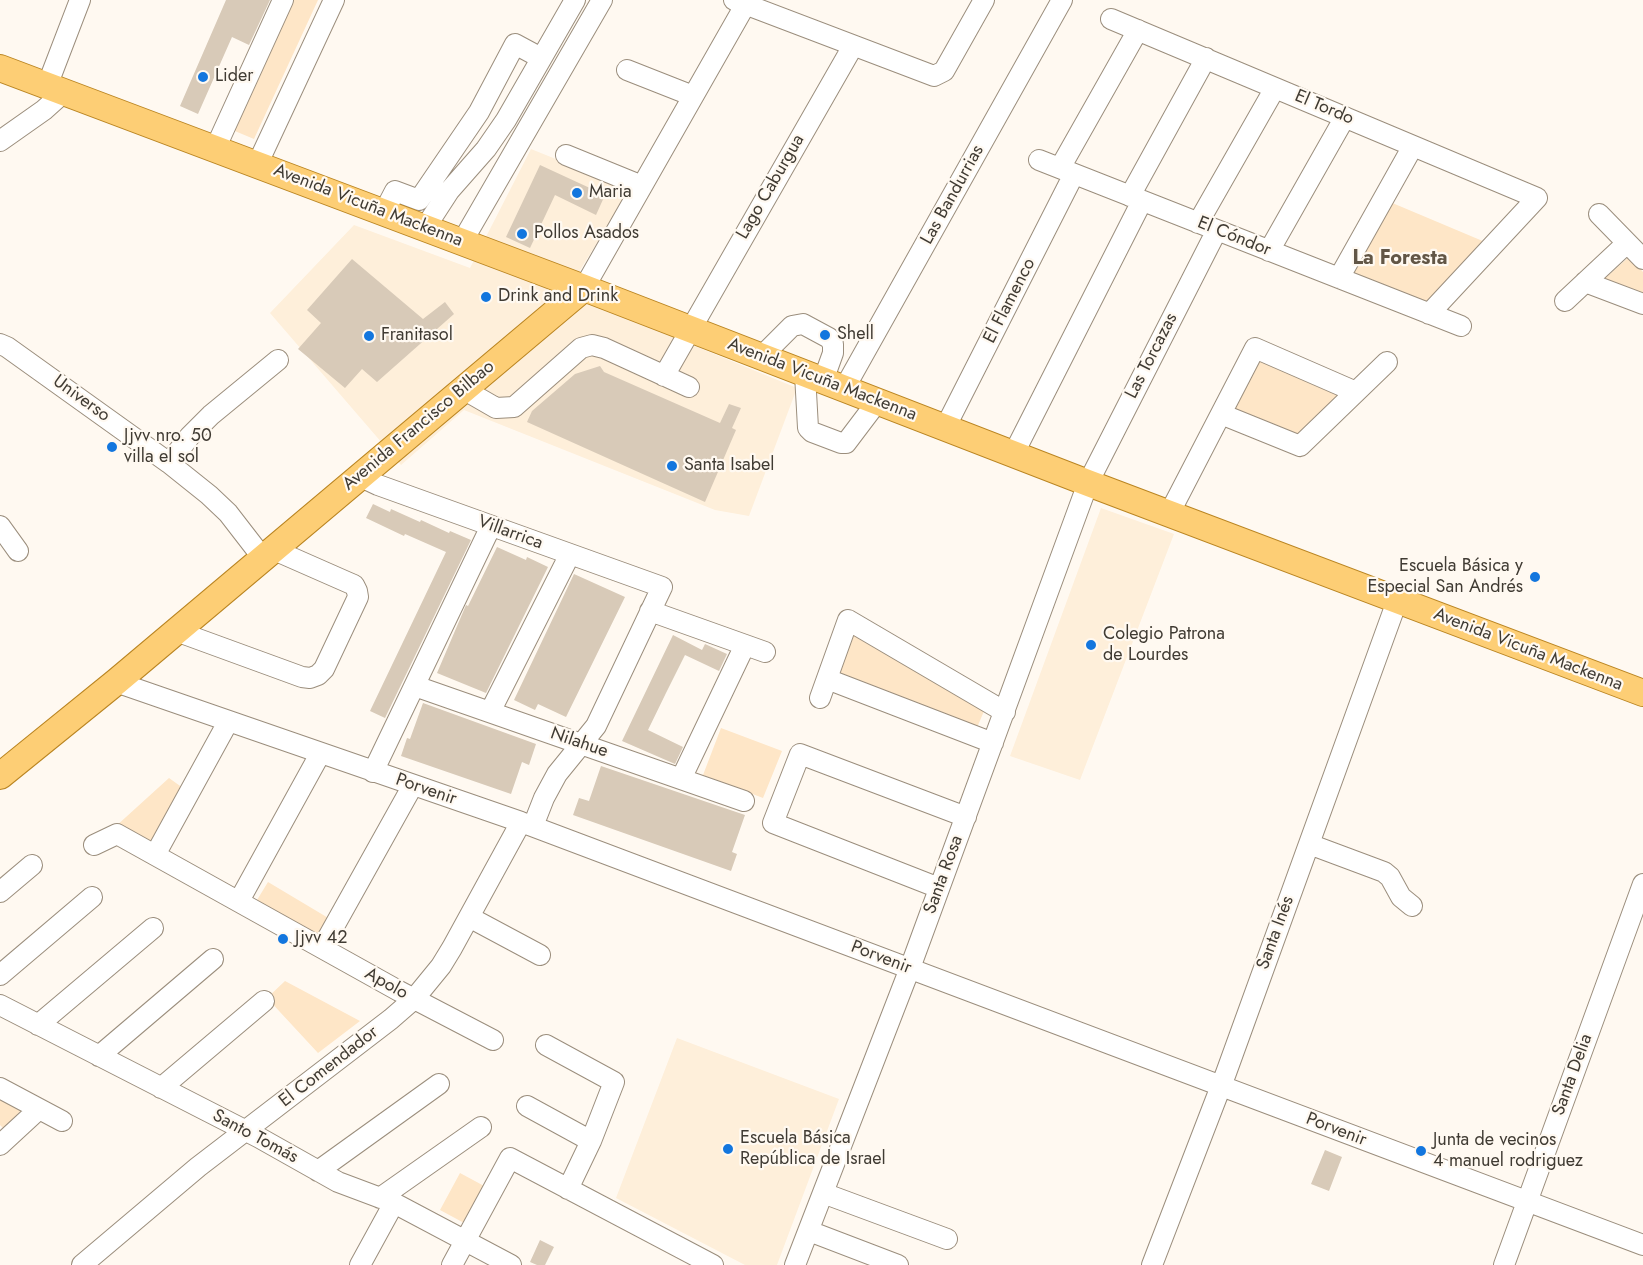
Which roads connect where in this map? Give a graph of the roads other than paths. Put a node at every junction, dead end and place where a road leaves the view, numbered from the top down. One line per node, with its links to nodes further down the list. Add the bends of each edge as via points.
1 (80, 0): 17 (street)
2 (283, 0): 22 (street)
3 (334, 0): 25 (street)
4 (575, 0): 12 (street)
5 (602, 0): 29 (street)
6 (984, 0): 11 (street, via 938,76)
7 (1062, 0): 53 (street, Las Bandurrias)
8 (742, 2): 11 (street); 18 (street, Avenida Francisco Bilbao)
9 (1111, 19): 10 (street, El Tordo)
10 (1138, 30): 13 (street, El Tordo); 26 (street, El Flamenco)
11 (853, 46): 47 (street, Lago Caburgua)
12 (541, 58): 27 (street, via 496,135); 31 (street, via 515,44 479,112 419,200 395,191)
13 (1206, 58): 16 (street, El Tordo); 30 (street)
14 (0, 68): 17 (main road, Avenida Vicuña Mackenna)
15 (627, 70): 18 (street)
16 (1275, 88): 19 (street, El Tordo); 33 (street)
17 (55, 89): 20 (street, via 44,110); 22 (main road, Avenida Vicuña Mackenna)
18 (693, 96): 28 (street, Avenida Francisco Bilbao)
19 (1345, 117): 21 (street, El Tordo); 38 (street)
20 (0, 141)
21 (1413, 146): 40 (street); 45 (street, El Tordo, via 1537,198)
22 (215, 149): 25 (main road, Avenida Vicuña Mackenna)
23 (566, 155): 28 (street)
24 (1039, 160): 26 (street, El Cóndor)
25 (257, 165): 31 (main road, Avenida Vicuña Mackenna)
26 (1067, 171): 30 (street, El Cóndor); 59 (street, El Flamenco)
27 (464, 174): 29 (street, via 471,191 486,193); 34 (street)
28 (642, 186): 42 (street, Avenida Francisco Bilbao)
29 (493, 188): 36 (street)
30 (1136, 198): 33 (street, El Cóndor); 60 (street)
31 (384, 212): 34 (main road, Avenida Vicuña Mackenna)
32 (1599, 214): 37 (street)
33 (1198, 223): 35 (street, El Cóndor)
34 (425, 228): 36 (main road, Avenida Vicuña Mackenna)
35 (1217, 230): 38 (street, El Cóndor); 63 (street, Las Torcazas)
36 (462, 242): 42 (main road, Avenida Vicuña Mackenna)
37 (1627, 243): 39 (street); 41 (street)
38 (1269, 251): 40 (street, El Cóndor)
39 (1643, 259)
40 (1339, 278): 45 (street, El Cóndor)
41 (1585, 282): 43 (street); 44 (street)
42 (584, 288): 47 (main road, Avenida Vicuña Mackenna); 55 (main road, Avenida Francisco Bilbao)
43 (1564, 301)
44 (1643, 304)
45 (1429, 314): 46 (street, El Cóndor)
46 (1461, 326)
47 (690, 328): 49 (main road, Avenida Vicuña Mackenna); 52 (street, Lago Caburgua)
48 (0, 344): 61 (street, Universo)
49 (761, 357): 53 (main road, Avenida Vicuña Mackenna); 53 (street, via 792,326 803,324 833,344)
50 (279, 360): 61 (street, via 211,415)
51 (1387, 362): 56 (street)
52 (664, 376): 54 (street); 55 (street, via 592,345 581,348 514,407 496,408)
53 (824, 381): 57 (main road, Avenida Vicuña Mackenna); 57 (street, via 808,428 812,432 846,443)
54 (689, 387)
55 (463, 389): 62 (main road, Avenida Francisco Bilbao)
56 (1356, 392): 58 (street, via 1300,446); 58 (street, via 1255,348)
57 (877, 402): 59 (main road, Avenida Vicuña Mackenna)
58 (1221, 414): 64 (street)
59 (945, 428): 60 (main road, Avenida Vicuña Mackenna)
60 (1014, 453): 63 (main road, Avenida Vicuña Mackenna)
61 (169, 463): 68 (street, Universo, via 219,504)
62 (359, 476): 66 (street, Villarrica); 68 (main road, Avenida Francisco Bilbao)
63 (1088, 483): 64 (main road, Avenida Vicuña Mackenna); 81 (street, Santa Rosa)
64 (1169, 514): 71 (main road, Avenida Vicuña Mackenna)
65 (0, 526): 67 (street)
66 (491, 526): 69 (street, Villarrica); 78 (street)
67 (18, 551)
68 (267, 553): 73 (main road, Avenida Francisco Bilbao); 73 (street, via 347,582 357,591 358,597 318,675 302,677)
69 (570, 554): 70 (street, Villarrica); 82 (street)
70 (662, 587): 72 (street, El Comendador)
71 (1397, 601): 79 (main road, Avenida Vicuña Mackenna); 94 (street, Santa Inés)
72 (650, 611): 74 (street); 85 (street, El Comendador, via 601,718)
73 (176, 631): 77 (main road, Avenida Francisco Bilbao)
74 (745, 645): 75 (street); 89 (street)
75 (765, 652)
76 (827, 679): 80 (street); 81 (street, via 848,620); 84 (street)
77 (116, 682): 83 (street, Porvenir); 87 (main road, Avenida Francisco Bilbao)
78 (415, 686): 82 (street, Nilahue); 88 (street)
79 (1643, 693)
80 (820, 698)
81 (1005, 711): 84 (street, Santa Rosa)
82 (490, 712): 85 (street, Nilahue)
83 (228, 722): 86 (street, Porvenir); 96 (street)
84 (993, 743): 92 (street, Santa Rosa)
85 (581, 744): 89 (street, Nilahue); 93 (street, El Comendador, via 551,783)
86 (320, 754): 88 (street, Porvenir); 102 (street)
87 (3, 768)
88 (374, 772): 90 (street, Porvenir)
89 (681, 779): 91 (street, Nilahue)
90 (413, 785): 93 (street, Porvenir); 106 (street)
91 (744, 801)
92 (966, 817): 99 (street, Santa Rosa); 99 (street, via 800,754 773,823)
93 (527, 824): 104 (street, El Comendador); 109 (street, Porvenir)
94 (1309, 844): 103 (street, via 1384,872); 119 (street, Santa Inés)
95 (94, 845): 96 (street, Apolo, via 117,834)
96 (155, 855): 102 (street, Apolo)
97 (32, 865): 100 (street)
98 (1643, 884): 133 (street, Santa Delia)
99 (939, 888): 109 (street, Santa Rosa)
100 (0, 891)
101 (92, 897): 110 (street)
102 (239, 901): 106 (street, Apolo)
103 (1412, 906)
104 (469, 917): 107 (street); 111 (street, El Comendador, via 441,966)
105 (153, 928): 114 (street)
106 (322, 948): 111 (street, Apolo)
107 (540, 955)
108 (213, 959): 117 (street)
109 (910, 968): 119 (street, Porvenir); 131 (street, Santa Rosa)
110 (0, 975)
111 (414, 999): 115 (street, Apolo); 126 (street, El Comendador)
112 (264, 1001): 121 (street)
113 (0, 1005): 114 (street, Santo Tomás)
114 (38, 1025): 117 (street, Santo Tomás)
115 (493, 1040)
116 (546, 1045): 128 (street, via 614,1082)
117 (99, 1056): 121 (street, Santo Tomás)
118 (439, 1084): 129 (street)
119 (1221, 1086): 133 (street, Porvenir); 145 (street, Santa Inés)
120 (0, 1088): 123 (street)
121 (161, 1088): 126 (street, Santo Tomás)
122 (526, 1106): 128 (street)
123 (39, 1109): 124 (street); 127 (street)
124 (62, 1120)
125 (481, 1127): 132 (street)
126 (246, 1131): 129 (street, Santo Tomás); 138 (street, El Comendador)
127 (2, 1138)
128 (591, 1141): 130 (street)
129 (318, 1171): 132 (street, Santo Tomás)
130 (568, 1189): 136 (street, via 510,1158); 142 (street)
131 (823, 1192): 134 (street, Santa Rosa); 135 (street)
132 (387, 1201): 136 (street, Santo Tomás); 139 (street)
133 (1527, 1202): 137 (street, Porvenir); 146 (street, Santa Delia)
134 (809, 1231): 143 (street, Santa Rosa); 144 (street)
135 (947, 1239)
136 (466, 1240): 140 (street); 141 (street, Santo Tomás)
137 (1643, 1245)
138 (82, 1265)
139 (360, 1265)
140 (452, 1265)
141 (511, 1265)
142 (713, 1265)
143 (795, 1265)
144 (898, 1265)
145 (1152, 1265)
146 (1504, 1265)

